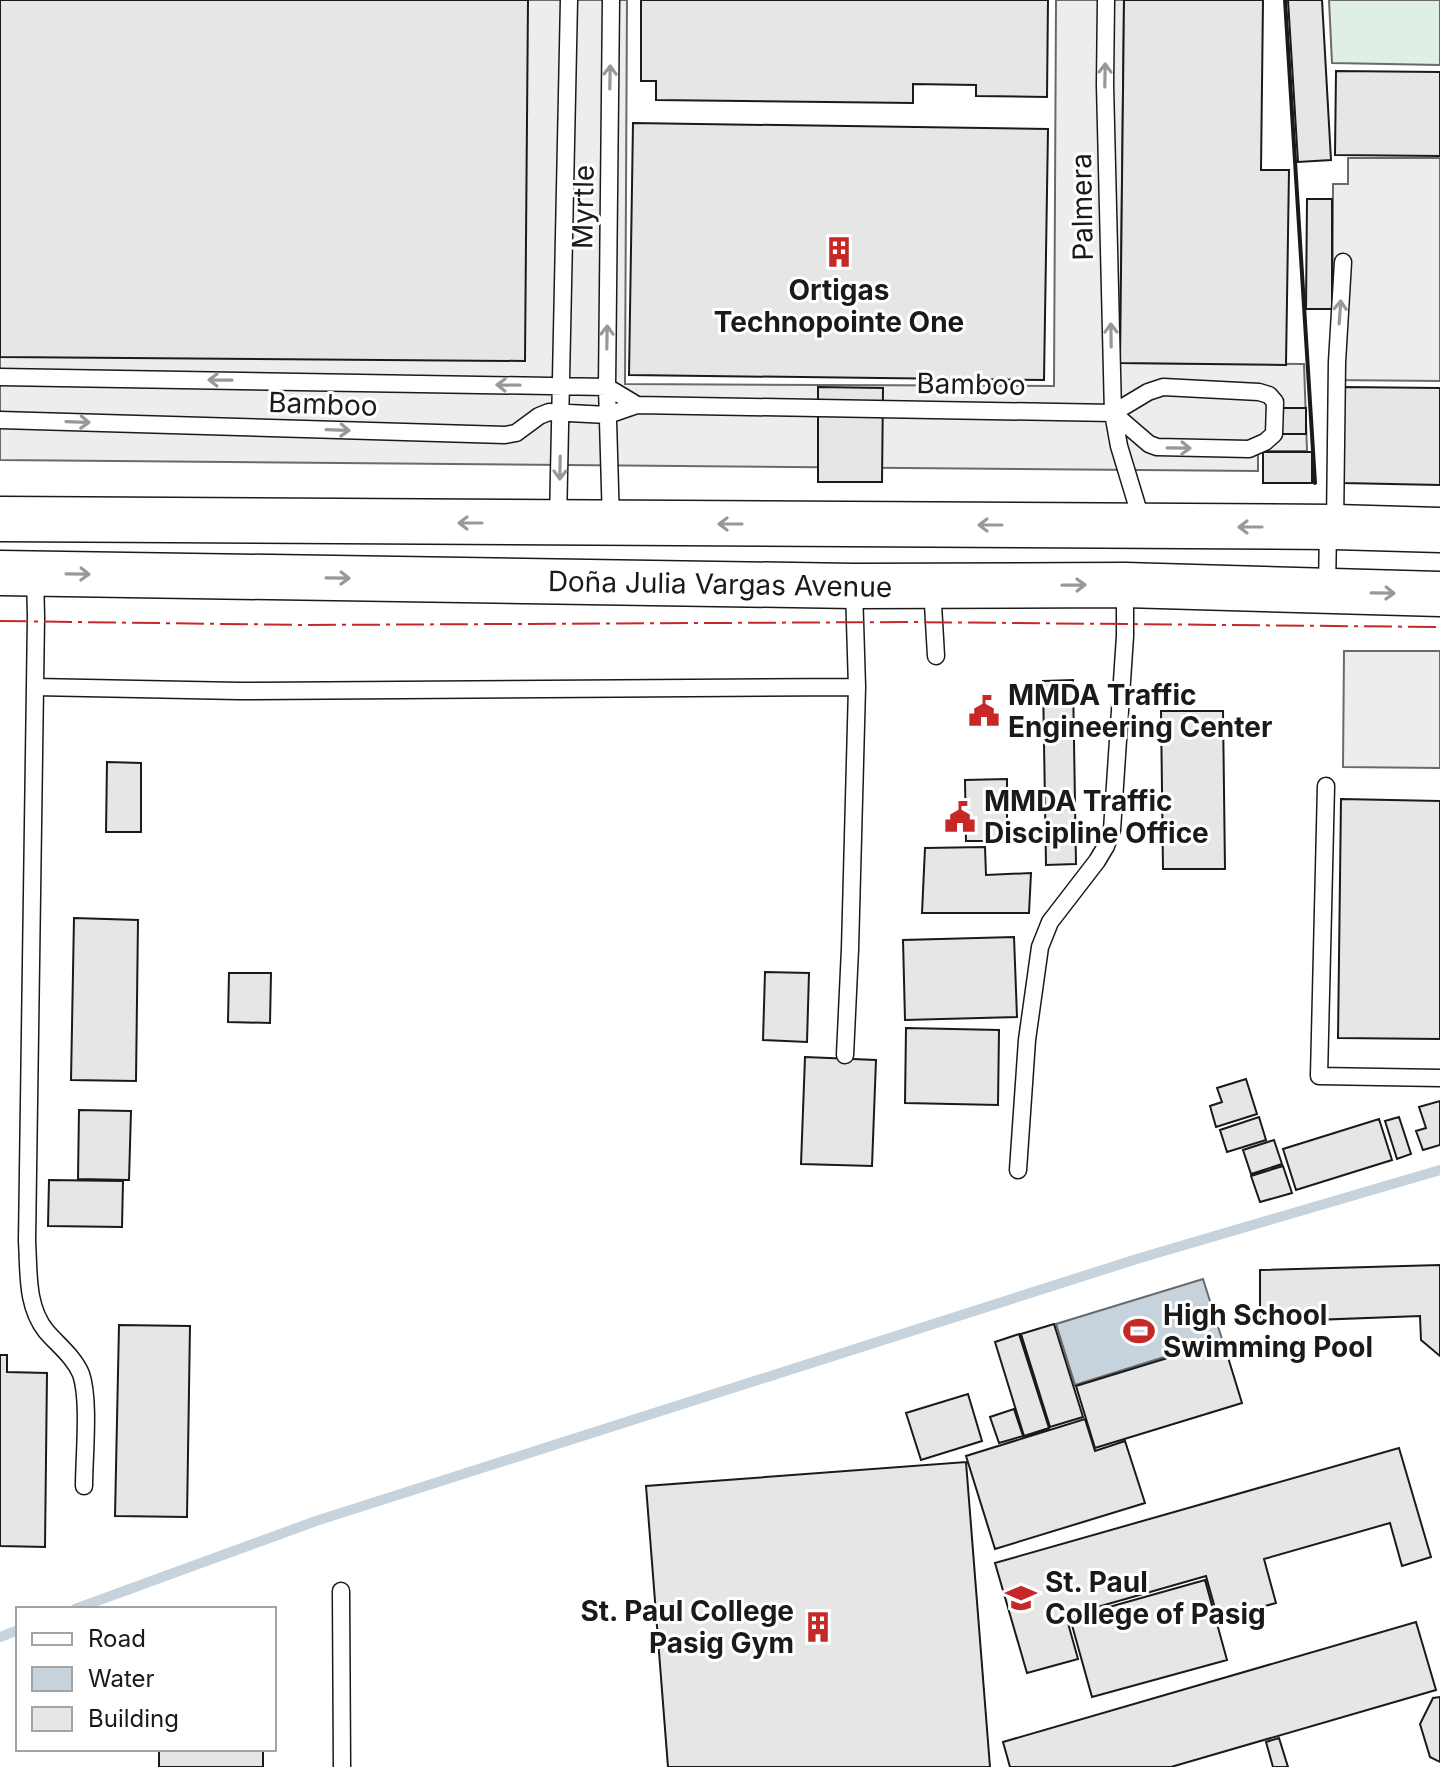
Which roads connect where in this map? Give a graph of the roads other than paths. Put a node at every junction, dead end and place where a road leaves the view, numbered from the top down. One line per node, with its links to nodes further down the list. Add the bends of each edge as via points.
1 (569, 0): 6 (lane, Myrtle)
2 (611, 0): 7 (lane, Myrtle, one-way to 2)
3 (1106, 0): 10 (lane, Palmera, one-way to 3)
4 (1343, 262): 17 (lane, one-way to 4)
5 (0, 377): 6 (lane, Bamboo, one-way to 5)
6 (562, 386): 7 (lane, Bamboo); 9 (lane, Myrtle)
7 (607, 387): 8 (lane, Bamboo); 11 (lane, Myrtle)
8 (637, 405): 10 (lane, Bamboo); 11 (lane, Bamboo)
9 (561, 412): 11 (lane, Bamboo); 12 (lane, Bamboo, one-way to 9, via 505,435 539,416); 14 (lane, Myrtle, one-way to 14)
10 (1113, 413): 10 (lane, one-way to 10, via 1157,447 1249,449 1274,434 1275,402 1259,392 1163,387); 16 (lane, Palmera)
11 (608, 415): 15 (lane, Myrtle)
12 (0, 420)
13 (0, 519): 14 (main road, Doña Julia Vargas Avenue, one-way to 13)
14 (558, 523): 15 (main road, Doña Julia Vargas Avenue)
15 (611, 523): 16 (main road, Doña Julia Vargas Avenue, one-way to 15)
16 (1144, 526): 17 (main road, Doña Julia Vargas Avenue, one-way to 16)
17 (1332, 527): 18 (main road, Doña Julia Vargas Avenue); 23 (lane)
18 (1440, 530)
19 (17, 573): 21 (main road, Doña Julia Vargas Avenue, one-way to 21); 26 (lane)
20 (1125, 585): 22 (main road, Doña Julia Vargas Avenue, one-way to 20); 23 (main road, Doña Julia Vargas Avenue); 31 (lane, via 1112,830 1097,861 1050,922 1040,947)
21 (854, 586): 22 (main road, Doña Julia Vargas Avenue); 27 (lane)
22 (932, 587): 25 (lane)
23 (1327, 592): 24 (main road, Doña Julia Vargas Avenue, one-way to 24)
24 (1440, 594)
25 (936, 656)
26 (35, 687): 27 (lane); 32 (lane, via 27,1241 36,1315 76,1364 85,1393)
27 (857, 687): 29 (lane)
28 (1326, 786): 30 (lane, via 1319,1076)
29 (845, 1055)
30 (1440, 1078)
31 (1018, 1170)
32 (84, 1486)
33 (341, 1591): 34 (lane)
34 (342, 1767)

